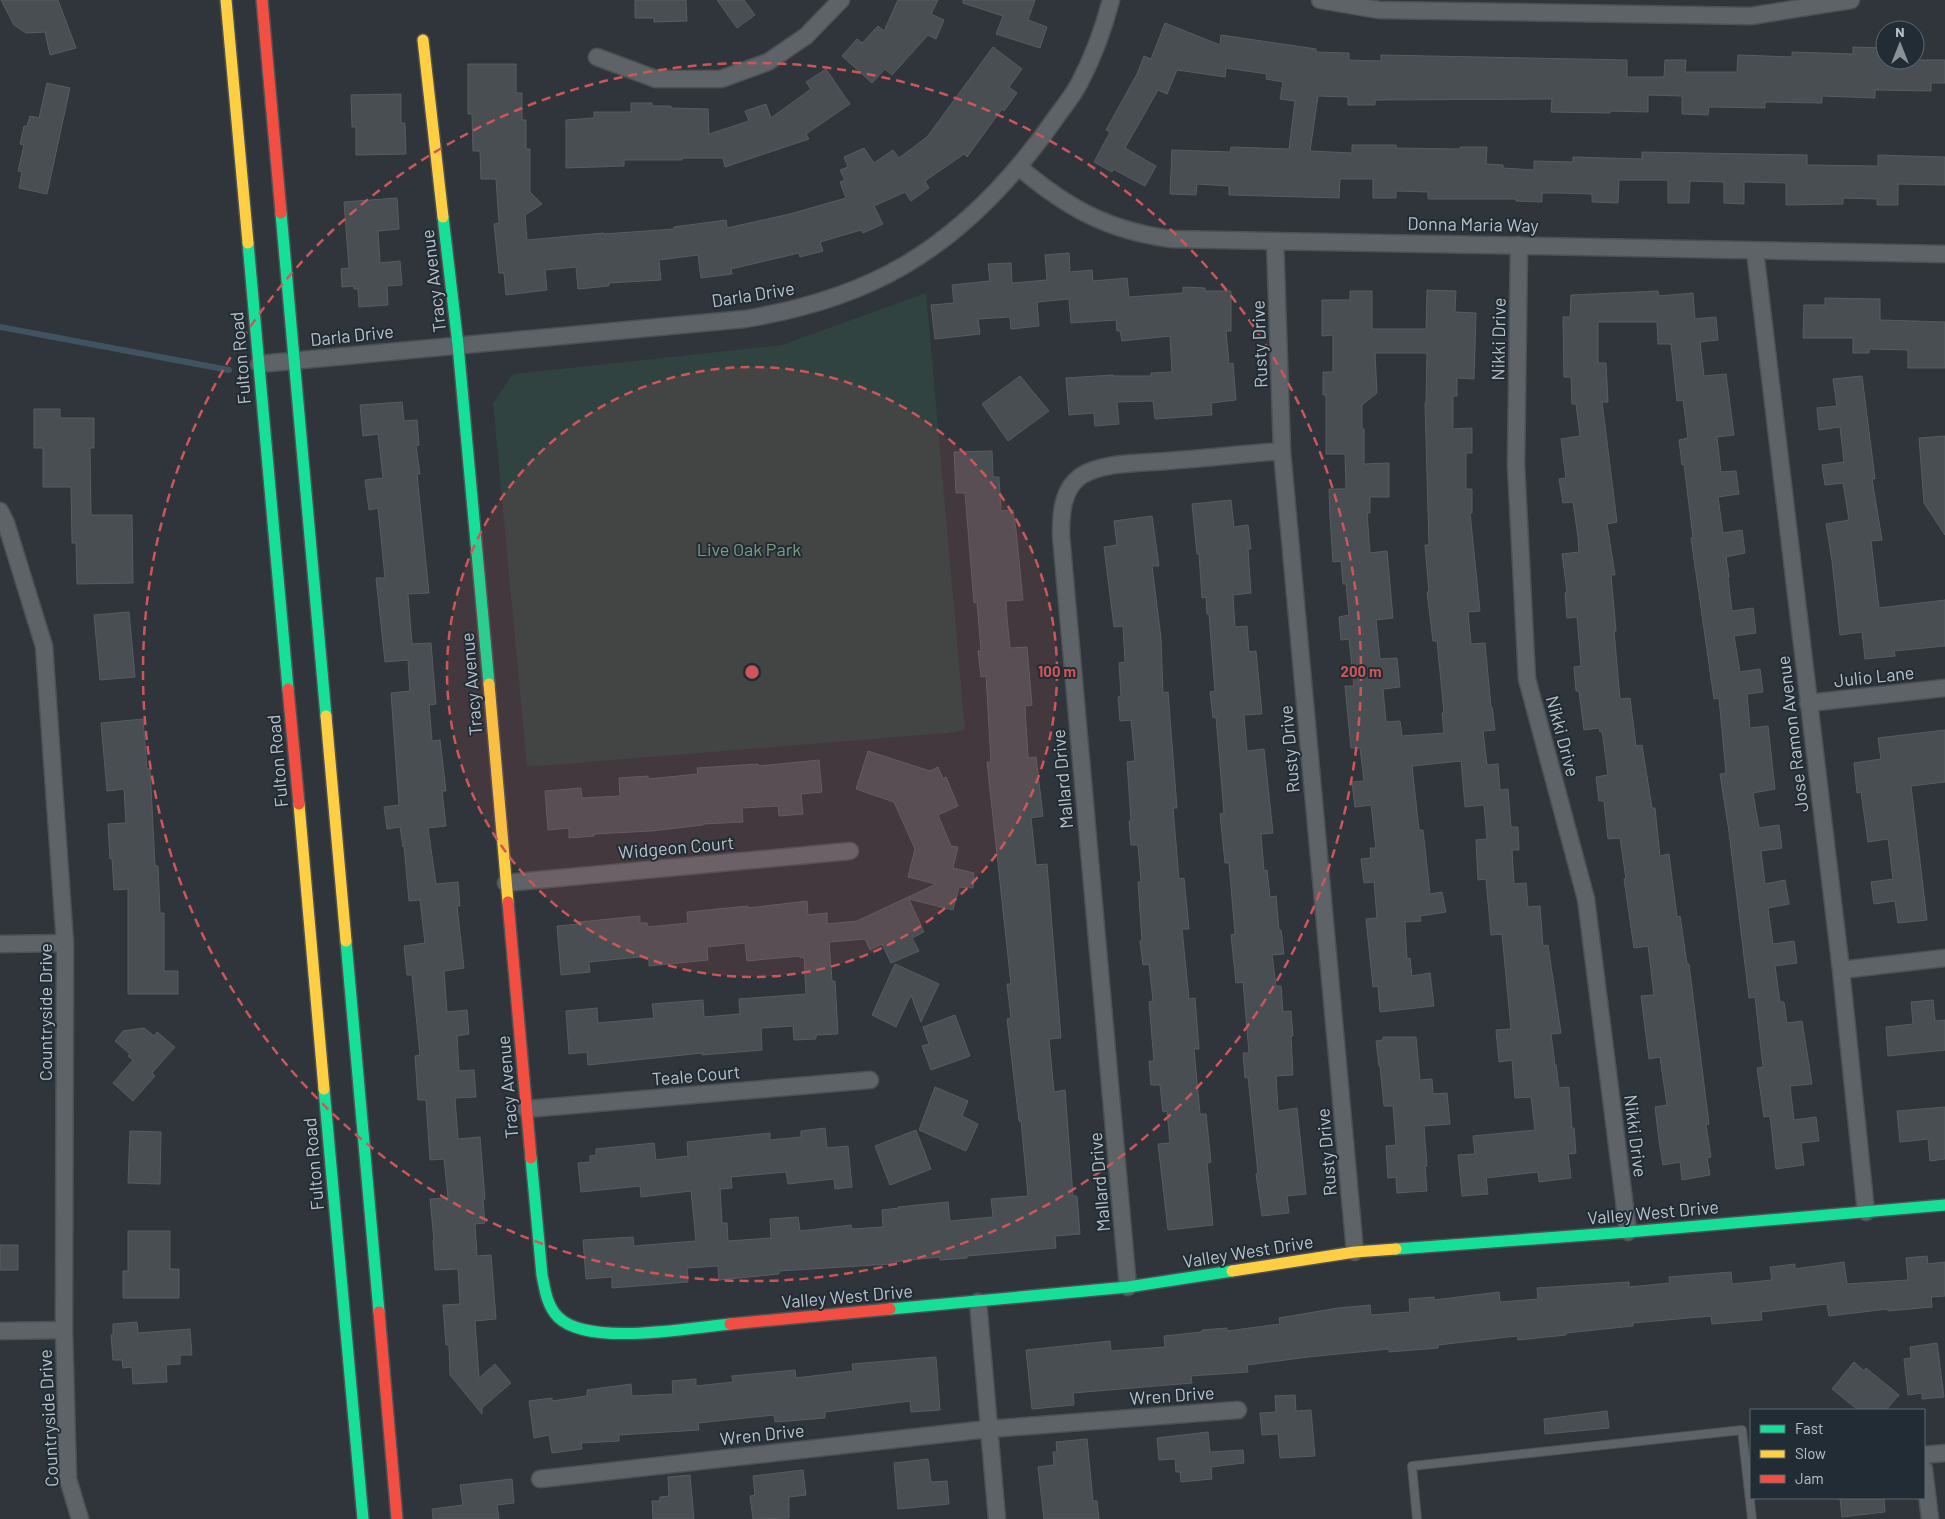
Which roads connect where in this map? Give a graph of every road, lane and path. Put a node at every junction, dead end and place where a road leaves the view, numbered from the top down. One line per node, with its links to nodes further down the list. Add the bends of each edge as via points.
1 (226, 0): 18 (main road, Fulton Road)
2 (262, 0): 17 (main road)
3 (841, 0): 10 (street, via 806,36 768,62 722,79 656,79)
4 (1111, 0): 11 (street, Darla Drive, via 1080,83)
5 (1320, 0): 7 (street)
6 (1851, 0): 8 (street, via 1751,16)
7 (1379, 5): 8 (street)
8 (1619, 7)
9 (423, 40): 16 (main road, Tracy Avenue)
10 (597, 57)
11 (1019, 167): 12 (street, Donna Maria Way, via 1051,194 1087,215 1126,230 1187,240); 16 (street, Darla Drive, via 941,242 902,267 822,301 745,319)
12 (1275, 241): 13 (street, Donna Maria Way); 19 (street, Rusty Drive)
13 (1519, 245): 14 (street, Donna Maria Way); 33 (street, Nikki Drive, via 1516,464 1527,679 1586,899)
14 (1755, 252): 15 (street, Donna Maria Way); 22 (street, Jose Ramon Avenue)
15 (1945, 254)
16 (458, 345): 17 (street, Darla Drive); 24 (main road, Tracy Avenue)
17 (295, 361): 18 (street, Darla Drive); 48 (main road)
18 (259, 364): 47 (main road, Fulton Road)
19 (1282, 451): 34 (street, Rusty Drive); 35 (street, Mallard Drive, via 1124,464 1095,470 1071,485 1062,509 1061,535)
20 (2, 520): 25 (street, Countryside Drive, via 44,646)
21 (1945, 688): 22 (street, Julio Lane)
22 (1808, 703): 28 (street, Jose Ramon Avenue)
23 (850, 851): 24 (street, Widgeon Court)
24 (506, 883): 30 (main road, Tracy Avenue)
25 (66, 943): 26 (street); 39 (street, Countryside Drive)
26 (0, 944)
27 (1945, 958): 28 (street)
28 (1841, 970): 32 (street, Jose Ramon Avenue)
29 (870, 1080): 30 (street, Teale Court)
30 (526, 1110): 37 (main road, Tracy Avenue, via 543,1288)
31 (1945, 1205): 32 (main road, Valley West Drive)
32 (1866, 1212): 33 (main road, Valley West Drive)
33 (1628, 1232): 34 (main road, Valley West Drive)
34 (1355, 1252): 35 (main road, Valley West Drive)
35 (1128, 1287): 36 (main road, Valley West Drive)
36 (978, 1302): 37 (main road, Valley West Drive, via 620,1334 588,1332); 41 (street)
37 (560, 1321)
38 (0, 1330): 39 (street)
39 (64, 1330): 46 (street, Countryside Drive, via 68,1480)
40 (1238, 1410): 41 (street, Wren Drive)
41 (988, 1429): 45 (street, Wren Drive); 49 (street)
42 (1945, 1453): 43 (street)
43 (1925, 1455)
44 (1925, 1477): 52 (street)
45 (540, 1479)
46 (80, 1519)
47 (363, 1519)
48 (397, 1519)
49 (997, 1519)
50 (1417, 1519): 51 (lane, via 1412,1466 1742,1430)
51 (1752, 1519)
52 (1930, 1519)

